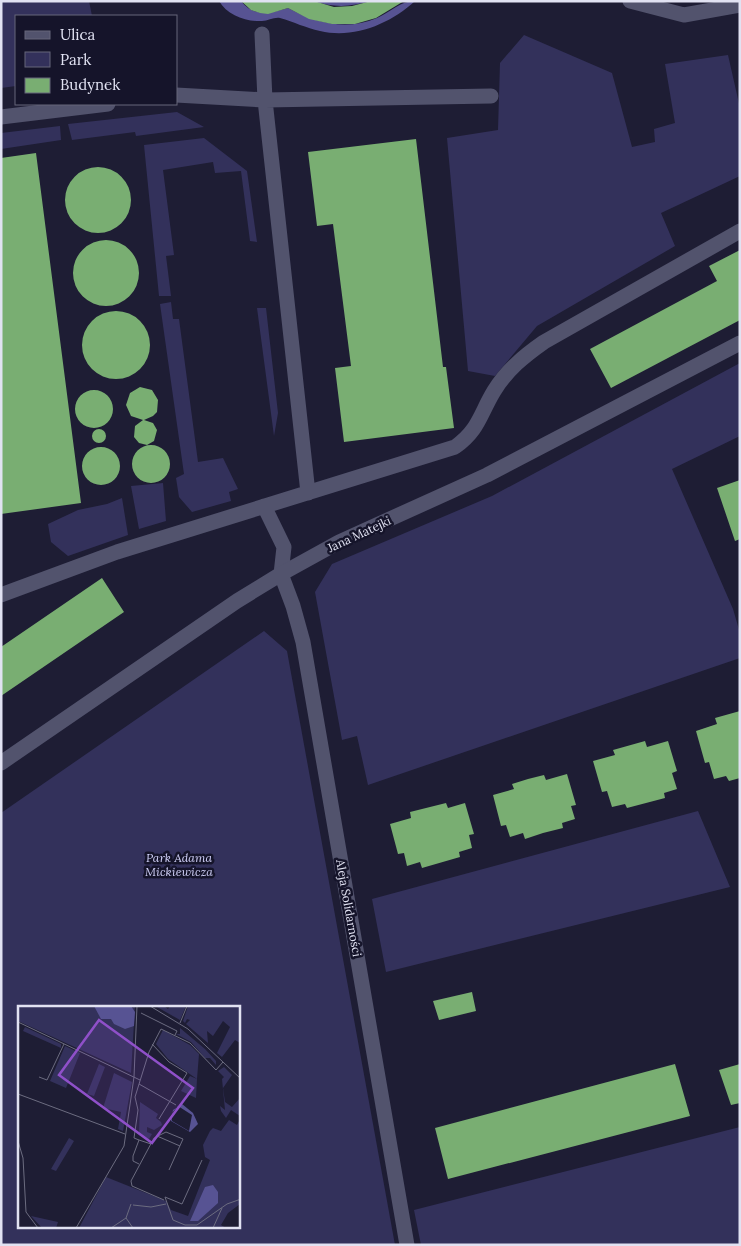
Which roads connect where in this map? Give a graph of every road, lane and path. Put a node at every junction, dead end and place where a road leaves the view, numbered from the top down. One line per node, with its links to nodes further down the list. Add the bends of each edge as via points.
1 (630, 1): 2 (street)
2 (653, 5): 3 (street, via 684,15)
3 (740, 5)
4 (262, 34): 7 (street)
5 (178, 95): 7 (street)
6 (491, 96): 7 (street)
7 (265, 100): 12 (street)
8 (100, 105): 9 (street)
9 (1, 117)
10 (740, 231): 12 (street, via 536,348 514,364 494,391 478,425 455,447)
11 (740, 343): 14 (street, Jana Matejki, via 487,475 339,542)
12 (308, 493): 13 (street)
13 (264, 506): 14 (street, via 284,547); 15 (street, via 117,552)
14 (281, 574): 16 (street, Jana Matejki); 17 (street, Aleja Solidarności, via 303,642)
15 (1, 595)
16 (1, 763)
17 (407, 1245)

